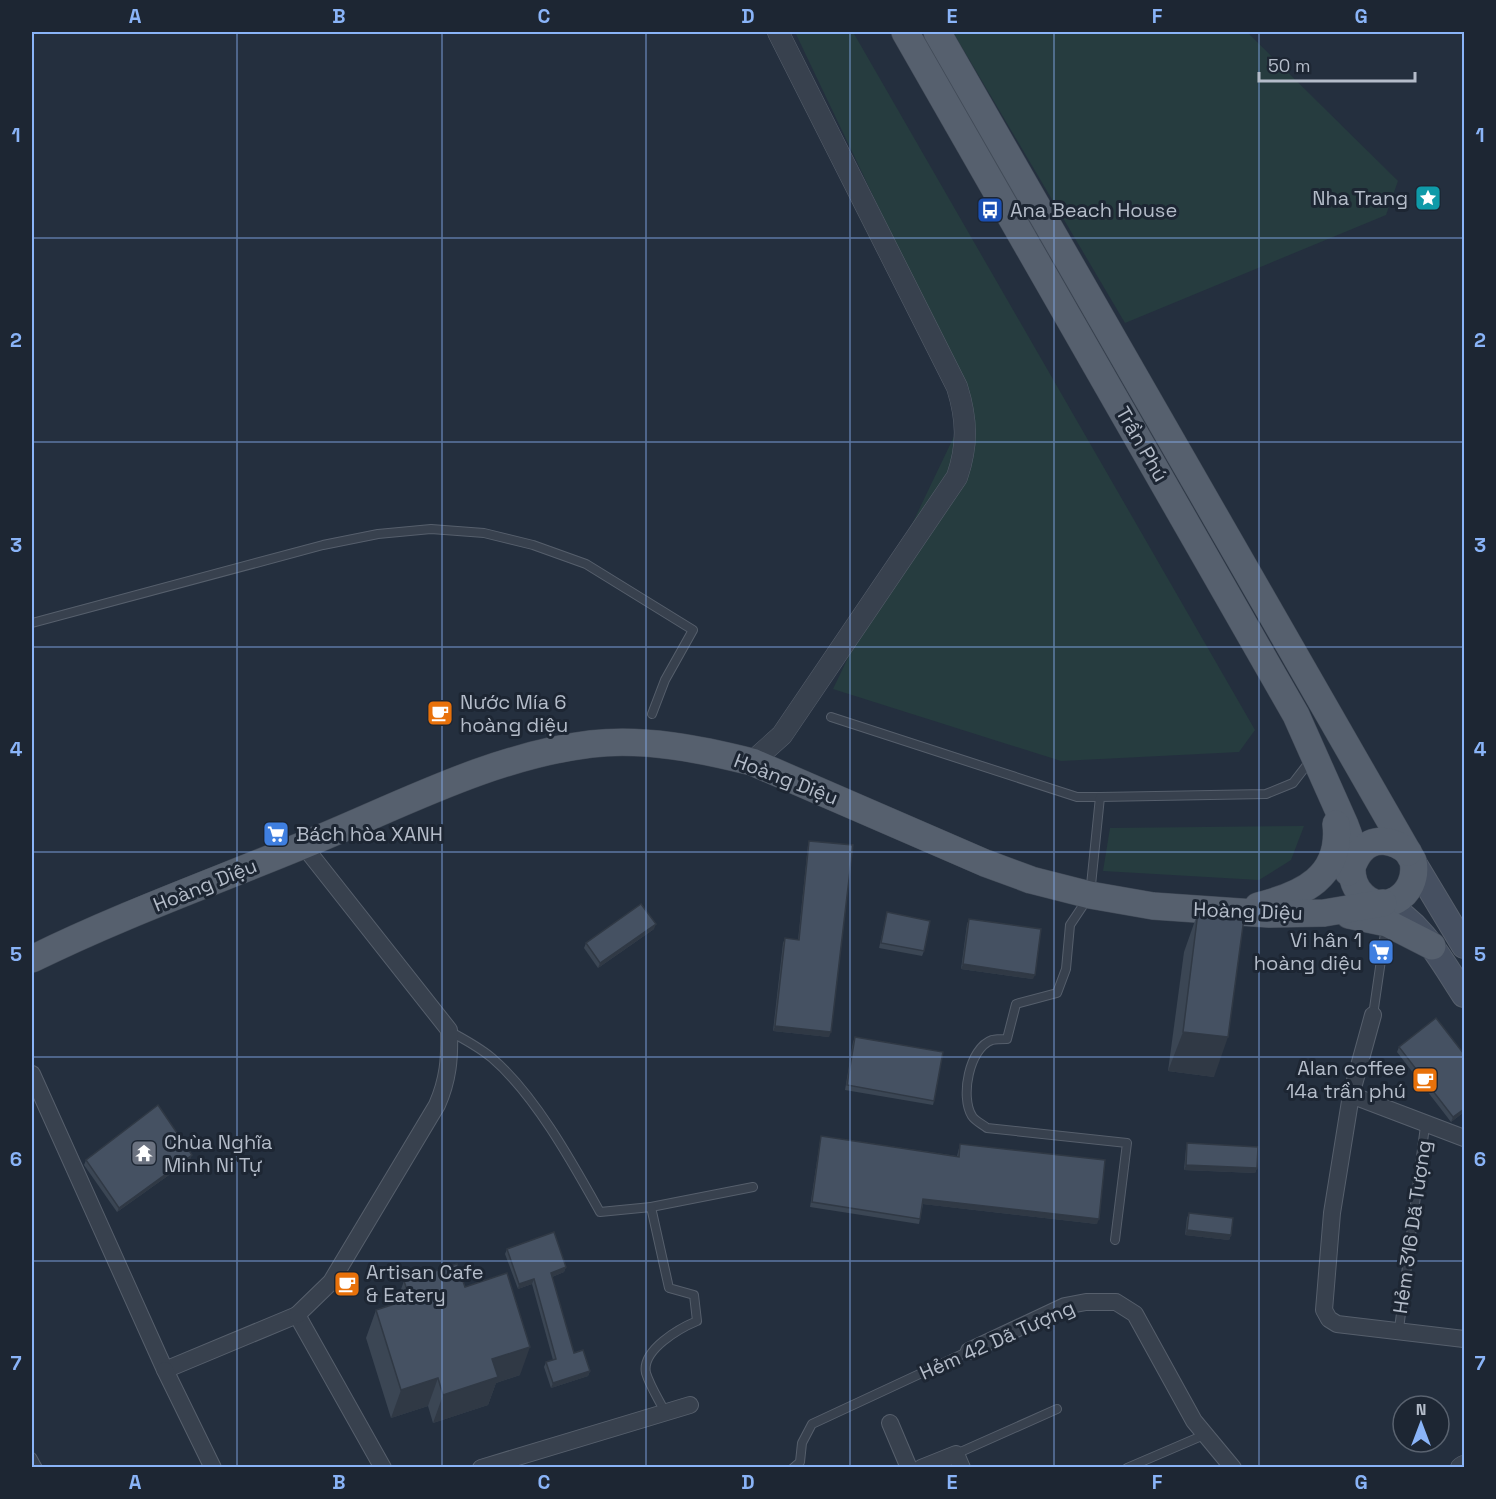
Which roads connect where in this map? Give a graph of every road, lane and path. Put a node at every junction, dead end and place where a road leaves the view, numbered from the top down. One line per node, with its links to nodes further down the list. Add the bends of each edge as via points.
1 (778, 32): 8 (street, via 957,387 966,428 965,454 957,477 782,735)
2 (905, 32): 7 (main road, Trần Phú, via 1296,715)
3 (937, 32): 12 (main road, Trần Phú)
4 (32, 623): 5 (lane, via 323,545 378,534 431,529 484,533 586,564 693,630 665,680)
5 (652, 714)
6 (831, 717): 10 (lane, via 1077,797)
7 (1312, 752): 9 (main road, Trần Phú); 10 (lane, via 1308,766 1293,783 1266,794)
8 (753, 762): 11 (main road, Hoàng Diệu, via 656,744 591,744 522,758 446,783); 14 (main road, Hoàng Diệu, via 985,863)
9 (1332, 796): 13 (main road, Trần Phú, via 1351,843); 15 (main road, via 1337,837 1327,870 1299,893)
10 (1100, 797): 14 (lane)
11 (303, 845): 20 (main road, Hoàng Diệu); 23 (street)
12 (1411, 856): 13 (main road, via 1390,841 1380,841 1361,850); 17 (main road, via 1415,871 1409,890); 19 (main road, Trần Phú)
13 (1352, 868): 15 (main road, Hoàng Diệu, via 1339,883 1320,892 1280,905); 17 (main road, via 1353,879 1364,896)
14 (1090, 895): 16 (main road, Hoàng Diệu, via 1153,906); 30 (lane, via 1070,926 1066,969 1057,993 1016,1004 1006,1039 991,1040 976,1055 968,1083 969,1107 973,1118 987,1128 1127,1143)
15 (1252, 908): 16 (main road)
16 (1224, 910): 17 (main road, Hoàng Diệu, via 1356,916)
17 (1385, 913): 18 (main road); 22 (lane)
18 (1432, 946): 21 (main road)
19 (1464, 946)
20 (32, 959)
21 (1464, 995)
22 (1373, 1016): 25 (street, Hẻm 316 Dã Tượng)
23 (449, 1030): 29 (lane, via 492,1058 560,1142 600,1212); 31 (street, via 447,1082 437,1106 331,1282)
24 (32, 1074): 35 (street)
25 (1350, 1095): 26 (street); 32 (street, Hẻm 316 Dã Tượng, via 1332,1213 1324,1310 1337,1324)
26 (1425, 1126): 27 (street); 32 (lane, Hẻm 316 Dã Tượng)
27 (1464, 1138)
28 (753, 1187): 29 (lane)
29 (651, 1207): 38 (lane, via 669,1288 694,1295 697,1321 675,1330 648,1362 646,1371)
30 (1115, 1240)
31 (297, 1315): 35 (street); 45 (street)
32 (1398, 1329): 33 (street, Hẻm 316 Dã Tượng)
33 (1464, 1339)
34 (969, 1351): 40 (street, Hẻm 42 Dã Tượng, via 1065,1306 1116,1302 1135,1314); 47 (lane, Hẻm 42 Dã Tượng, via 812,1424 801,1443 800,1462)
35 (165, 1370): 44 (street)
36 (690, 1405): 38 (street)
37 (1057, 1409): 42 (lane)
38 (665, 1412): 46 (street)
39 (890, 1423): 48 (street)
40 (1204, 1436): 50 (lane); 51 (street, Hẻm 42 Dã Tượng)
41 (32, 1457): 43 (lane)
42 (959, 1461): 49 (street)
43 (38, 1467)
44 (213, 1467)
45 (383, 1467)
46 (481, 1467)
47 (793, 1467)
48 (909, 1467)
49 (921, 1467)
50 (1127, 1467)
51 (1233, 1467)

